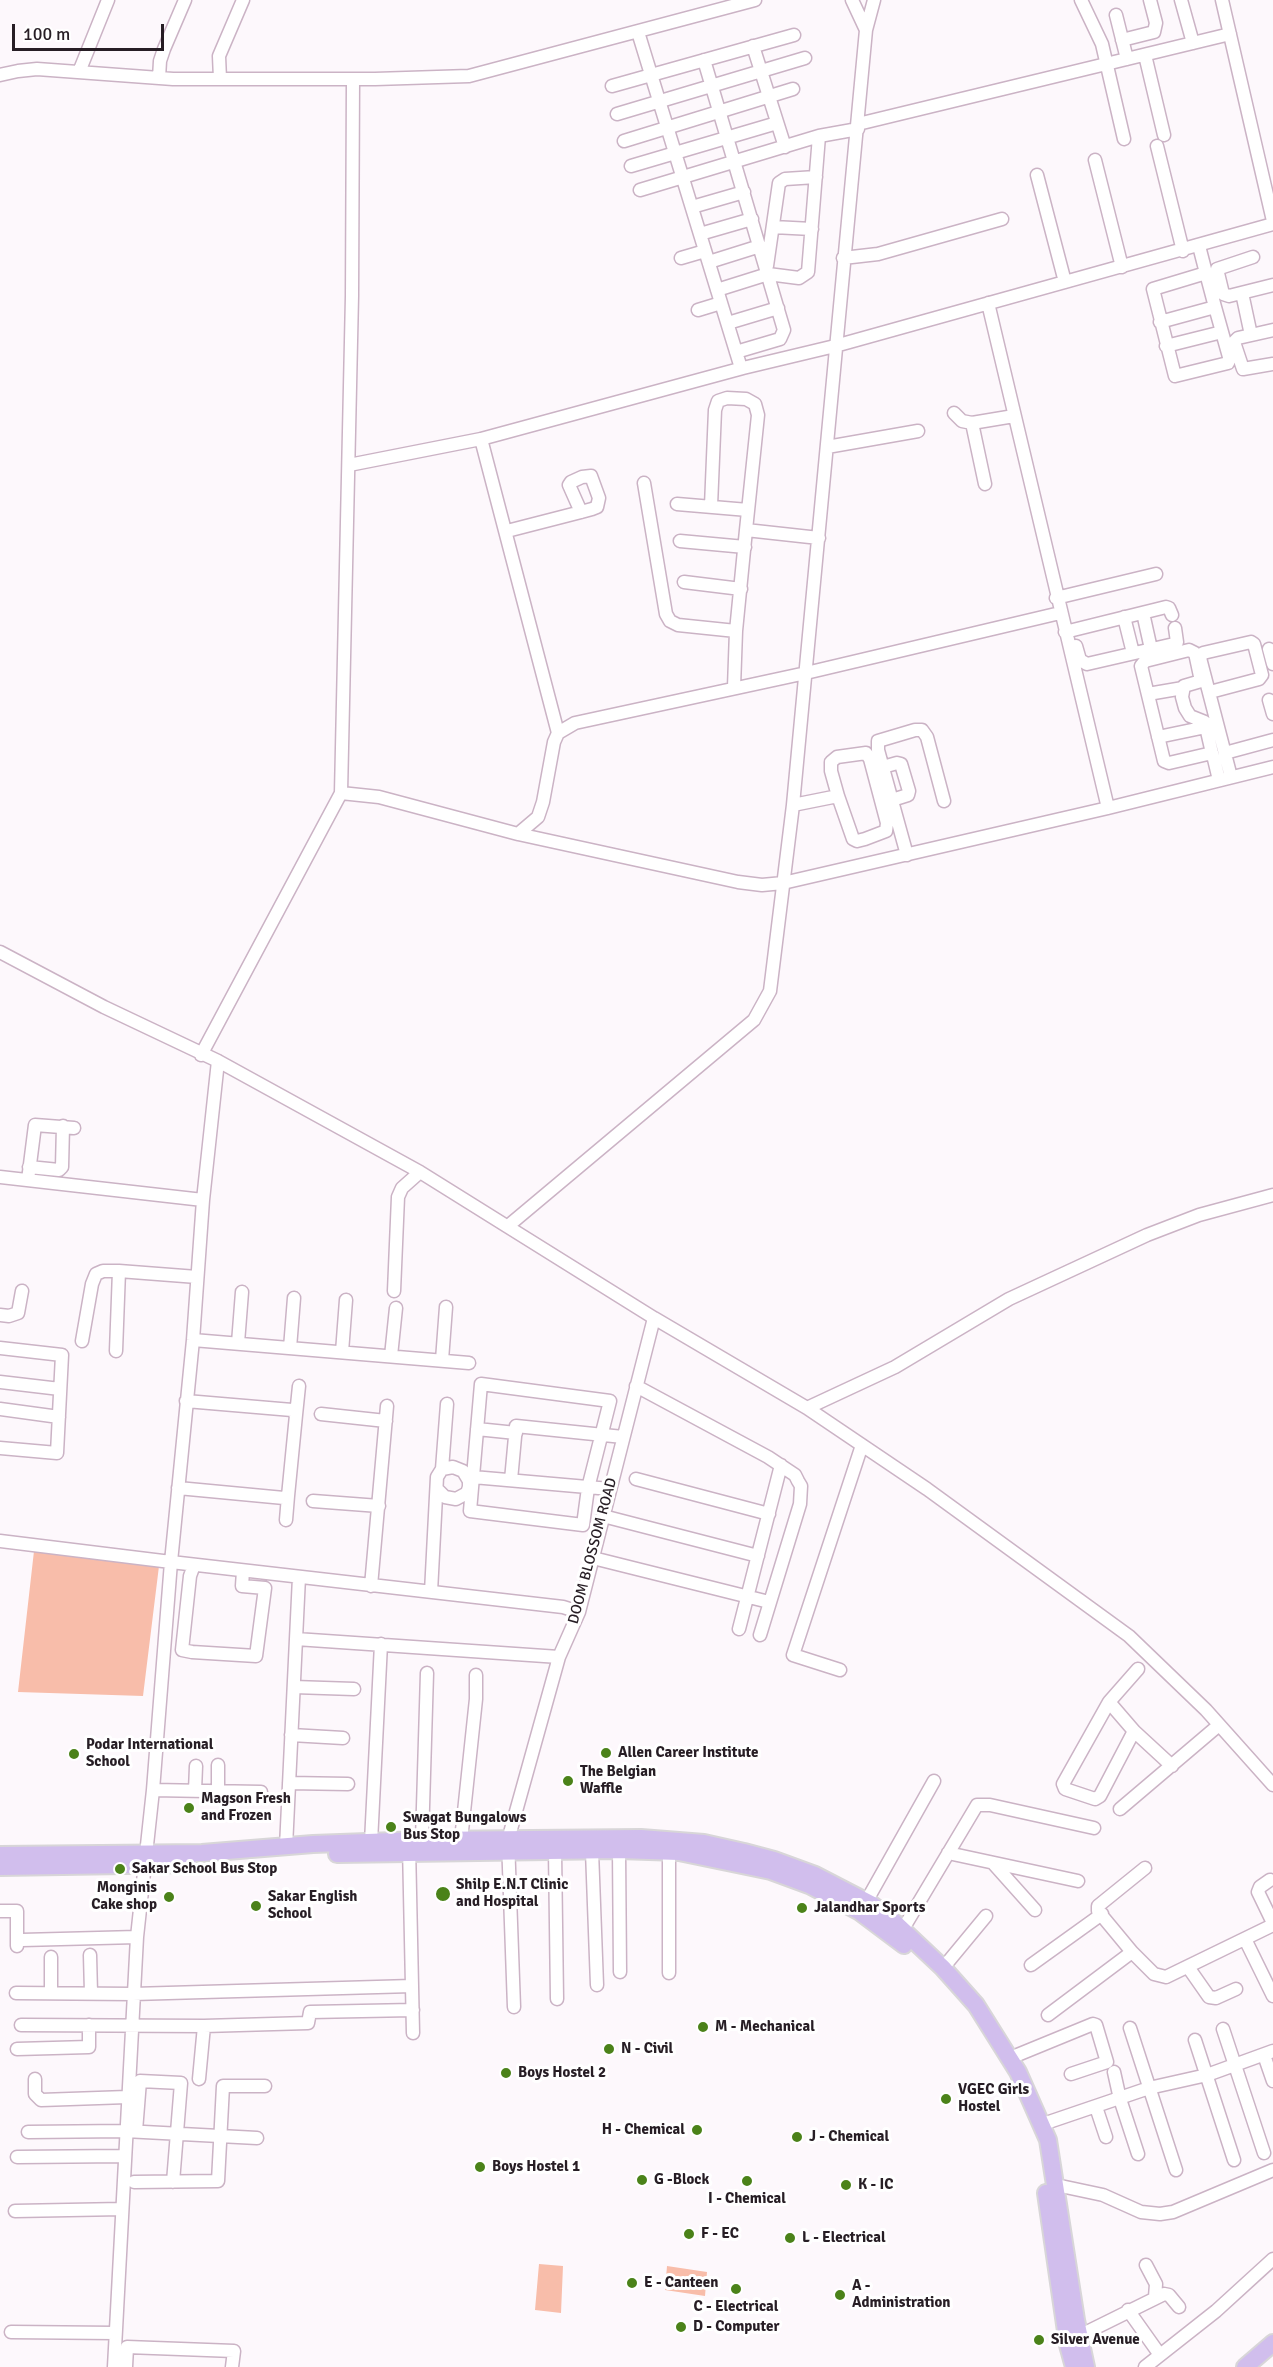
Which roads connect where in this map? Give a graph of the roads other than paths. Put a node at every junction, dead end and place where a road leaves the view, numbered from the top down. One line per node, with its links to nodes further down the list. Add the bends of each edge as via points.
1 (108, 0): 26 (street)
2 (185, 0): 29 (street, via 164,49)
3 (229, 0): 11 (street)
4 (756, 0): 14 (street)
5 (852, 0): 13 (street)
6 (874, 0): 13 (street)
7 (1081, 0): 24 (street)
8 (1150, 0): 17 (street, via 1156,23 1154,32)
9 (1181, 0): 18 (street)
10 (1222, 0): 15 (street)
11 (242, 3): 30 (street, via 219,56)
12 (1116, 15): 17 (street)
13 (866, 30): 40 (street)
14 (638, 32): 28 (street); 31 (street, via 468,76)
15 (1230, 34): 18 (street); 59 (street)
16 (794, 35): 19 (street)
17 (1122, 40): 22 (street)
18 (1193, 43): 20 (street)
19 (753, 46): 23 (street); 25 (street)
20 (1145, 55): 22 (street); 65 (street)
21 (804, 58): 25 (street)
22 (1127, 59): 24 (street)
23 (704, 60): 28 (street); 33 (street)
24 (1107, 64): 40 (street); 44 (street)
25 (761, 71): 33 (street); 35 (street)
26 (79, 72): 27 (street, via 37,69); 29 (street)
27 (0, 75)
28 (651, 75): 32 (street); 36 (street)
29 (159, 78): 30 (street)
30 (220, 79): 31 (street)
31 (353, 79): 100 (street)
32 (612, 86)
33 (712, 86): 36 (street); 37 (street)
34 (793, 89): 35 (street)
35 (769, 96): 37 (street); 39 (street)
36 (659, 102): 38 (street); 41 (street)
37 (720, 111): 41 (street); 43 (street)
38 (616, 114)
39 (777, 123): 43 (street); 46 (street)
40 (858, 126): 42 (street); 69 (street)
41 (667, 127): 45 (street); 47 (street)
42 (819, 136): 46 (street); 53 (street)
43 (728, 138): 47 (street); 49 (street)
44 (1124, 139)
45 (624, 141)
46 (784, 147): 49 (street)
47 (675, 153): 50 (street); 52 (street)
48 (1095, 160): 70 (street)
49 (735, 162): 52 (street); 55 (street)
50 (631, 166)
51 (1037, 175): 73 (street)
52 (682, 177): 54 (street); 56 (street)
53 (816, 177): 60 (street, via 779,183); 61 (street)
54 (640, 190)
55 (744, 192): 56 (street); 57 (street)
56 (692, 207): 62 (street)
57 (752, 219): 62 (street); 63 (street)
58 (1002, 219): 69 (street, via 878,254)
59 (1273, 222): 64 (street)
60 (773, 226): 61 (street); 71 (street)
61 (812, 229): 71 (street, via 806,275 799,278)
62 (700, 234): 66 (street)
63 (760, 246): 66 (street); 71 (street)
64 (1199, 246): 65 (street); 72 (street)
65 (1183, 251): 70 (street)
66 (707, 257): 68 (street); 75 (street)
67 (1253, 257): 76 (street, via 1216,269 1223,294)
68 (681, 258)
69 (843, 258): 87 (street)
70 (1122, 267): 73 (street)
71 (767, 272): 75 (street); 80 (street)
72 (1206, 273): 79 (street); 82 (street, via 1155,287)
73 (1065, 282): 78 (street)
74 (1273, 285): 76 (street)
75 (717, 290): 77 (street)
76 (1242, 293): 86 (street)
77 (721, 303): 81 (street); 83 (street)
78 (988, 303): 87 (street); 93 (street)
79 (1215, 307): 82 (street); 85 (street)
80 (778, 308): 83 (street); 89 (street, via 784,330 780,339)
81 (698, 310)
82 (1160, 322): 88 (street)
83 (728, 323): 89 (street)
84 (1273, 330): 86 (street)
85 (1222, 332): 88 (street); 88 (street, via 1228,363 1179,376 1173,373)
86 (1251, 335): 90 (street, via 1234,342 1241,368)
87 (835, 346): 91 (street); 99 (street)
88 (1166, 346)
89 (736, 352): 91 (street)
90 (1273, 364)
91 (741, 368): 97 (street)
92 (954, 412): 94 (street, via 962,421)
93 (1014, 416): 94 (street); 115 (street)
94 (972, 423): 102 (street)
95 (864, 427): 98 (street)
96 (918, 431): 98 (street)
97 (482, 439): 100 (street); 108 (street)
98 (867, 440): 99 (street)
99 (827, 447): 109 (street)
100 (349, 465): 143 (street)
101 (644, 483): 121 (street, via 670,621)
102 (985, 484)
103 (678, 504): 104 (street)
104 (711, 506): 105 (street); 105 (street, via 715,410 718,401 746,399 755,404 758,415)
105 (748, 510): 107 (street)
106 (580, 512): 108 (street)
107 (746, 530): 109 (street); 111 (street)
108 (507, 531): 135 (street)
109 (819, 538): 127 (street)
110 (680, 541): 111 (street)
111 (744, 547): 114 (street)
112 (1156, 574): 115 (street)
113 (684, 582): 114 (street)
114 (741, 589): 121 (street)
115 (1056, 598): 116 (street)
116 (1060, 613): 122 (street); 127 (street)
117 (1143, 613): 118 (street, via 1166,607); 119 (street); 123 (street)
118 (1172, 615)
119 (1124, 617): 122 (street); 125 (street)
120 (1175, 628): 123 (street, via 1177,642)
121 (736, 631): 128 (street)
122 (1068, 631): 125 (street, via 1080,660 1087,664); 148 (street)
123 (1151, 649): 125 (street)
124 (1269, 649): 126 (street)
125 (1133, 653)
126 (1273, 664)
127 (806, 673): 128 (street); 147 (street)
128 (734, 687): 135 (street, via 575,723)
129 (1183, 688): 131 (street); 131 (street, via 1202,678 1195,653 1189,650 1142,663); 134 (street, via 1187,712 1205,722)
130 (1210, 692): 130 (street, via 1200,655 1254,644 1262,675 1259,680); 139 (street)
131 (1148, 694): 136 (street)
132 (1269, 700): 133 (street)
133 (1273, 714)
134 (1206, 727): 136 (street); 138 (street)
135 (558, 733): 149 (street, via 541,811)
136 (1158, 737): 138 (street, via 1166,763)
137 (1273, 740): 139 (street)
138 (1212, 753): 142 (street)
139 (1225, 753): 142 (street)
140 (883, 767): 145 (street); 145 (street, via 901,764 906,782 908,795); 146 (street, via 878,741 922,730)
141 (1273, 767): 142 (street)
142 (1225, 779): 148 (street)
143 (340, 793): 149 (street, via 379,797); 153 (street)
144 (838, 796): 144 (street, via 831,762 837,757 866,753 886,831 853,839); 147 (street)
145 (892, 800): 150 (street)
146 (944, 801)
147 (793, 805): 151 (street)
148 (1108, 808): 150 (street)
149 (518, 834): 151 (street, via 738,882)
150 (907, 855): 151 (street)
151 (783, 883): 160 (street, via 770,991 754,1020)
152 (0, 952): 153 (street)
153 (201, 1055): 154 (street)
154 (218, 1061): 155 (street); 159 (street)
155 (420, 1172): 160 (street); 164 (street, via 398,1197)
156 (29, 1174): 156 (street, via 62,1167 69,1127 35,1125); 157 (street); 159 (street)
157 (0, 1177)
158 (1273, 1195): 189 (street, via 1199,1215 1147,1235 1009,1299 895,1367)
159 (203, 1200): 162 (street)
160 (508, 1226): 171 (street)
161 (119, 1271): 162 (street); 173 (street, via 96,1274); 177 (street)
162 (196, 1277): 172 (street)
163 (22, 1291): 170 (street, via 18,1313)
164 (394, 1291)
165 (242, 1292): 174 (street)
166 (294, 1298): 176 (street)
167 (346, 1300): 178 (street)
168 (446, 1307): 180 (street)
169 (396, 1308): 179 (street)
170 (0, 1315)
171 (654, 1318): 184 (street, DOOM BLOSSOM ROAD); 189 (street)
172 (193, 1340): 174 (street); 186 (street)
173 (82, 1341)
174 (238, 1343): 176 (street)
175 (0, 1348): 185 (street, via 62,1355)
176 (290, 1348): 178 (street)
177 (116, 1351)
178 (342, 1352): 179 (street)
179 (391, 1356): 180 (street)
180 (442, 1360): 181 (street)
181 (469, 1363)
182 (0, 1382): 185 (street)
183 (299, 1386): 191 (street)
184 (636, 1386): 198 (street, DOOM BLOSSOM ROAD); 201 (street)
185 (60, 1389): 193 (street)
186 (186, 1401): 191 (street, via 292,1410); 206 (street)
187 (447, 1404): 202 (street)
188 (387, 1406): 194 (street)
189 (807, 1408): 199 (street)
190 (0, 1409): 193 (street)
191 (296, 1414): 210 (street)
192 (321, 1414): 194 (street)
193 (59, 1417): 200 (street, via 57,1453)
194 (386, 1421): 212 (street)
195 (477, 1429): 196 (street); 197 (street, via 482,1384 610,1401); 203 (street)
196 (516, 1433): 197 (street, via 516,1425); 205 (street)
197 (602, 1434): 198 (street); 207 (street)
198 (623, 1437): 208 (street, DOOM BLOSSOM ROAD)
199 (862, 1445): 234 (street, via 794,1656); 240 (street, via 1129,1636)
200 (0, 1448)
201 (781, 1466): 213 (street); 226 (street, via 795,1475 801,1486 800,1504)
202 (442, 1469): 209 (street, via 437,1477); 209 (street, via 453,1467 463,1471 470,1481 469,1487 456,1499 445,1497)
203 (473, 1477): 205 (street); 207 (street, via 470,1511 583,1525)
204 (636, 1479): 213 (street)
205 (511, 1480): 207 (street)
206 (178, 1488): 210 (street); 219 (street)
207 (588, 1488): 208 (street)
208 (610, 1489): 214 (street, DOOM BLOSSOM ROAD)
209 (438, 1490): 224 (street)
210 (288, 1496): 215 (street)
211 (313, 1501): 212 (street)
212 (379, 1506): 223 (street)
213 (768, 1514): 217 (street)
214 (603, 1516): 217 (street); 218 (street, DOOM BLOSSOM ROAD)
215 (286, 1520)
216 (0, 1541): 219 (street)
217 (758, 1556): 225 (street)
218 (592, 1558): 225 (street); 227 (street, DOOM BLOSSOM ROAD)
219 (171, 1563): 220 (street); 251 (street)
220 (194, 1565): 221 (street); 221 (street, via 182,1650 192,1652 256,1656 265,1588 242,1586)
221 (243, 1571): 222 (street)
222 (299, 1577): 223 (street); 230 (street)
223 (371, 1586): 224 (street)
224 (431, 1592): 227 (street)
225 (747, 1597): 226 (street); 228 (street)
226 (770, 1602): 229 (street)
227 (579, 1612): 232 (street, DOOM BLOSSOM ROAD)
228 (739, 1629)
229 (760, 1635)
230 (296, 1639): 231 (street); 237 (street)
231 (381, 1644): 232 (street); 258 (street)
232 (559, 1657): 260 (street, DOOM BLOSSOM ROAD)
233 (1138, 1669): 239 (street)
234 (840, 1671)
235 (427, 1673): 259 (street)
236 (476, 1675): 257 (street)
237 (294, 1687): 238 (street); 242 (street)
238 (354, 1689)
239 (1109, 1702): 241 (street); 241 (street, via 1063,1784 1065,1789 1095,1799 1100,1796)
240 (1219, 1725): 246 (street); 250 (street)
241 (1134, 1731): 246 (street)
242 (291, 1735): 243 (street); 248 (street)
243 (343, 1738)
244 (218, 1765): 253 (street)
245 (196, 1766): 252 (street)
246 (1172, 1766): 255 (street)
247 (934, 1780): 274 (street)
248 (289, 1783): 249 (street); 265 (street)
249 (348, 1784)
250 (1273, 1785)
251 (153, 1790): 252 (street); 268 (street)
252 (195, 1791): 253 (street)
253 (218, 1791): 254 (street)
254 (261, 1792)
255 (1120, 1809)
256 (1094, 1828): 266 (street, via 982,1804 972,1810)
257 (462, 1840): 259 (main road); 260 (main road)
258 (371, 1842): 259 (main road); 265 (main road)
259 (413, 1845): 260 (main road); 265 (main road, via 342,1854); 292 (street)
260 (508, 1845): 261 (main road, via 641,1838); 263 (main road); 300 (street, DOOM BLOSSOM ROAD)
261 (676, 1848): 262 (main road); 274 (main road, via 704,1843 774,1860 815,1875); 290 (street)
262 (619, 1850): 264 (main road); 289 (street)
263 (555, 1851): 264 (main road); 299 (street)
264 (592, 1851): 291 (street)
265 (287, 1852): 268 (main road, via 202,1853)
266 (948, 1853): 269 (street); 280 (street)
267 (0, 1855): 268 (main road)
268 (146, 1859): 270 (main road); 281 (street)
269 (993, 1863): 273 (street); 275 (street)
270 (0, 1868)
271 (1145, 1868): 277 (street, via 1100,1903 1098,1911)
272 (1270, 1880): 279 (street, via 1258,1892)
273 (1078, 1881)
274 (867, 1907): 280 (main road); 310 (main road)
275 (1035, 1910)
276 (0, 1911): 281 (street, via 16,1911 20,1943)
277 (1102, 1914): 283 (street); 286 (street)
278 (986, 1916): 288 (street)
279 (1273, 1924): 282 (street)
280 (903, 1929): 288 (main road)
281 (136, 1936): 297 (street)
282 (1245, 1939): 287 (street); 298 (street)
283 (1132, 1952): 287 (street, via 1159,1976 1166,1977); 302 (street)
284 (90, 1955): 296 (street)
285 (51, 1957): 295 (street)
286 (1031, 1965)
287 (1188, 1967): 293 (street, via 1211,1998)
288 (943, 1968): 310 (main road, via 976,2005)
289 (620, 1972)
290 (669, 1973)
291 (597, 1985)
292 (412, 1986): 297 (street); 301 (street)
293 (1236, 1989)
294 (16, 1993): 295 (street)
295 (51, 1993): 296 (street)
296 (91, 1994): 297 (street)
297 (133, 1994): 305 (street)
298 (1273, 1996)
299 (557, 1999)
300 (514, 2007)
301 (412, 2010): 306 (street, via 310,2012 308,2023); 309 (street)
302 (1048, 2015)
303 (21, 2025): 304 (street)
304 (88, 2025): 305 (street); 312 (street, via 89,2047)
305 (131, 2026): 306 (street); 324 (street)
306 (204, 2026): 320 (street)
307 (1130, 2028): 323 (street)
308 (1223, 2029): 315 (street)
309 (413, 2033)
310 (988, 2033): 314 (main road); 334 (main road)
311 (1195, 2040): 318 (street)
312 (17, 2049)
313 (1268, 2053): 315 (street); 321 (street)
314 (1010, 2058): 317 (street, via 1096,2025 1107,2062); 327 (main road)
315 (1236, 2065): 318 (street); 335 (street)
316 (1114, 2073): 325 (street)
317 (1071, 2074)
318 (1207, 2075): 323 (street); 339 (street)
319 (35, 2079): 324 (street, via 35,2094 41,2100)
320 (199, 2079)
321 (1273, 2081)
322 (265, 2086): 331 (street, via 223,2086)
323 (1149, 2088): 325 (street); 340 (street)
324 (127, 2097): 328 (street)
325 (1120, 2099): 326 (street); 336 (street)
326 (1096, 2107): 327 (street); 332 (street)
327 (1043, 2124): 334 (main road)
328 (131, 2131): 329 (street); 330 (street); 330 (street, via 140,2081 150,2081 181,2083); 337 (street)
329 (28, 2132)
330 (177, 2133): 331 (street); 343 (street)
331 (220, 2136): 333 (street); 343 (street, via 218,2181)
332 (1106, 2137)
333 (258, 2138)
334 (1043, 2141): 344 (main road); 360 (main road)
335 (1264, 2153)
336 (1138, 2154)
337 (124, 2156): 338 (street); 345 (street)
338 (17, 2157)
339 (1234, 2160)
340 (1176, 2170)
341 (1273, 2170): 344 (street, via 1160,2214 1141,2212 1103,2195)
342 (134, 2181): 343 (street)
343 (173, 2181)
344 (1056, 2185): 354 (main road)
345 (122, 2209): 346 (street); 353 (street)
346 (15, 2211)
347 (1273, 2259): 356 (street)
348 (1146, 2265): 349 (street, via 1156,2284)
349 (1155, 2297): 350 (street, via 1167,2294); 351 (street)
350 (1179, 2307)
351 (1128, 2310): 354 (street); 356 (street)
352 (11, 2332): 353 (street)
353 (115, 2333): 357 (street)
354 (1079, 2336): 361 (main road)
355 (1273, 2343): 363 (main road)
356 (1160, 2355): 362 (street)
357 (114, 2367)
358 (126, 2367): 359 (street, via 127,2347 234,2351)
359 (232, 2367)
360 (1074, 2367)
361 (1086, 2367)
362 (1145, 2367)
363 (1245, 2367)

